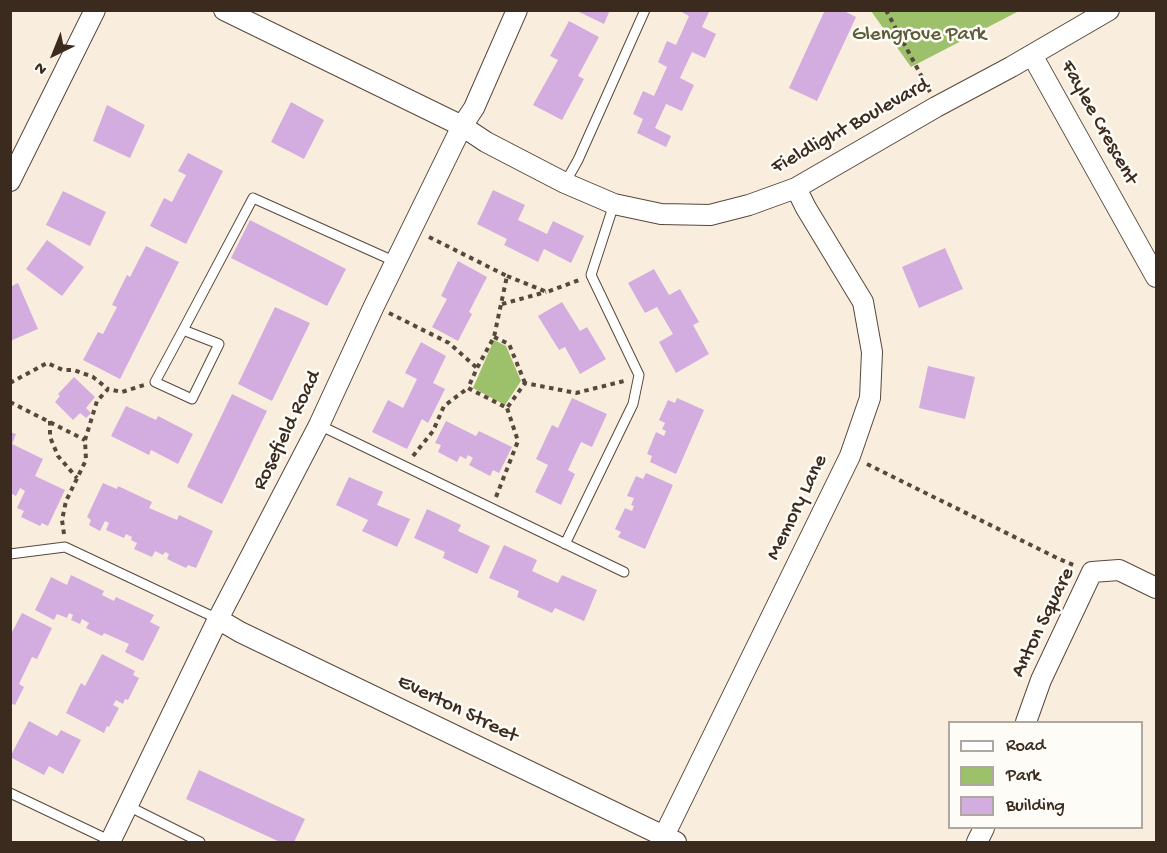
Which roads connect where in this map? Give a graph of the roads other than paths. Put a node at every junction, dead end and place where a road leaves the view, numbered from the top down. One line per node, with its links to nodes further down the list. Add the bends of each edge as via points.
1 (94, 10): 8 (street)
2 (224, 10): 7 (street, Fieldlight Boulevard)
3 (518, 10): 7 (street, Rosefield Road)
4 (645, 10): 9 (lane)
5 (1109, 10): 6 (street, Fieldlight Boulevard)
6 (1032, 55): 10 (street, Fieldlight Boulevard); 13 (street, Faylee Crescent)
7 (462, 126): 9 (street, Fieldlight Boulevard); 12 (street, Rosefield Road)
8 (10, 181)
9 (565, 183): 11 (street, Fieldlight Boulevard)
10 (796, 188): 11 (street, Fieldlight Boulevard, via 710,215 661,214); 25 (street, Memory Lane, via 863,302 872,352 870,398 850,456)
11 (614, 204): 16 (lane, via 591,275 639,375 633,404)
12 (396, 262): 14 (lane, via 253,198); 15 (street, Rosefield Road)
13 (1156, 277)
14 (183, 330): 14 (lane, via 219,344 192,399 155,382)
15 (320, 425): 16 (lane); 20 (street, Rosefield Road)
16 (565, 544): 18 (lane)
17 (10, 554): 20 (lane, via 65,547)
18 (624, 572)
19 (1156, 588): 21 (street, Anton Square, via 1119,570 1092,572 1041,680)
20 (218, 619): 23 (street, Rosefield Road); 25 (street, Everton Street)
21 (1027, 721)
22 (10, 793): 26 (lane, Rosefield Road)
23 (128, 806): 26 (street, Rosefield Road); 27 (lane)
24 (984, 829): 28 (street)
25 (667, 841)
26 (112, 842)
27 (200, 843)
28 (977, 843)

